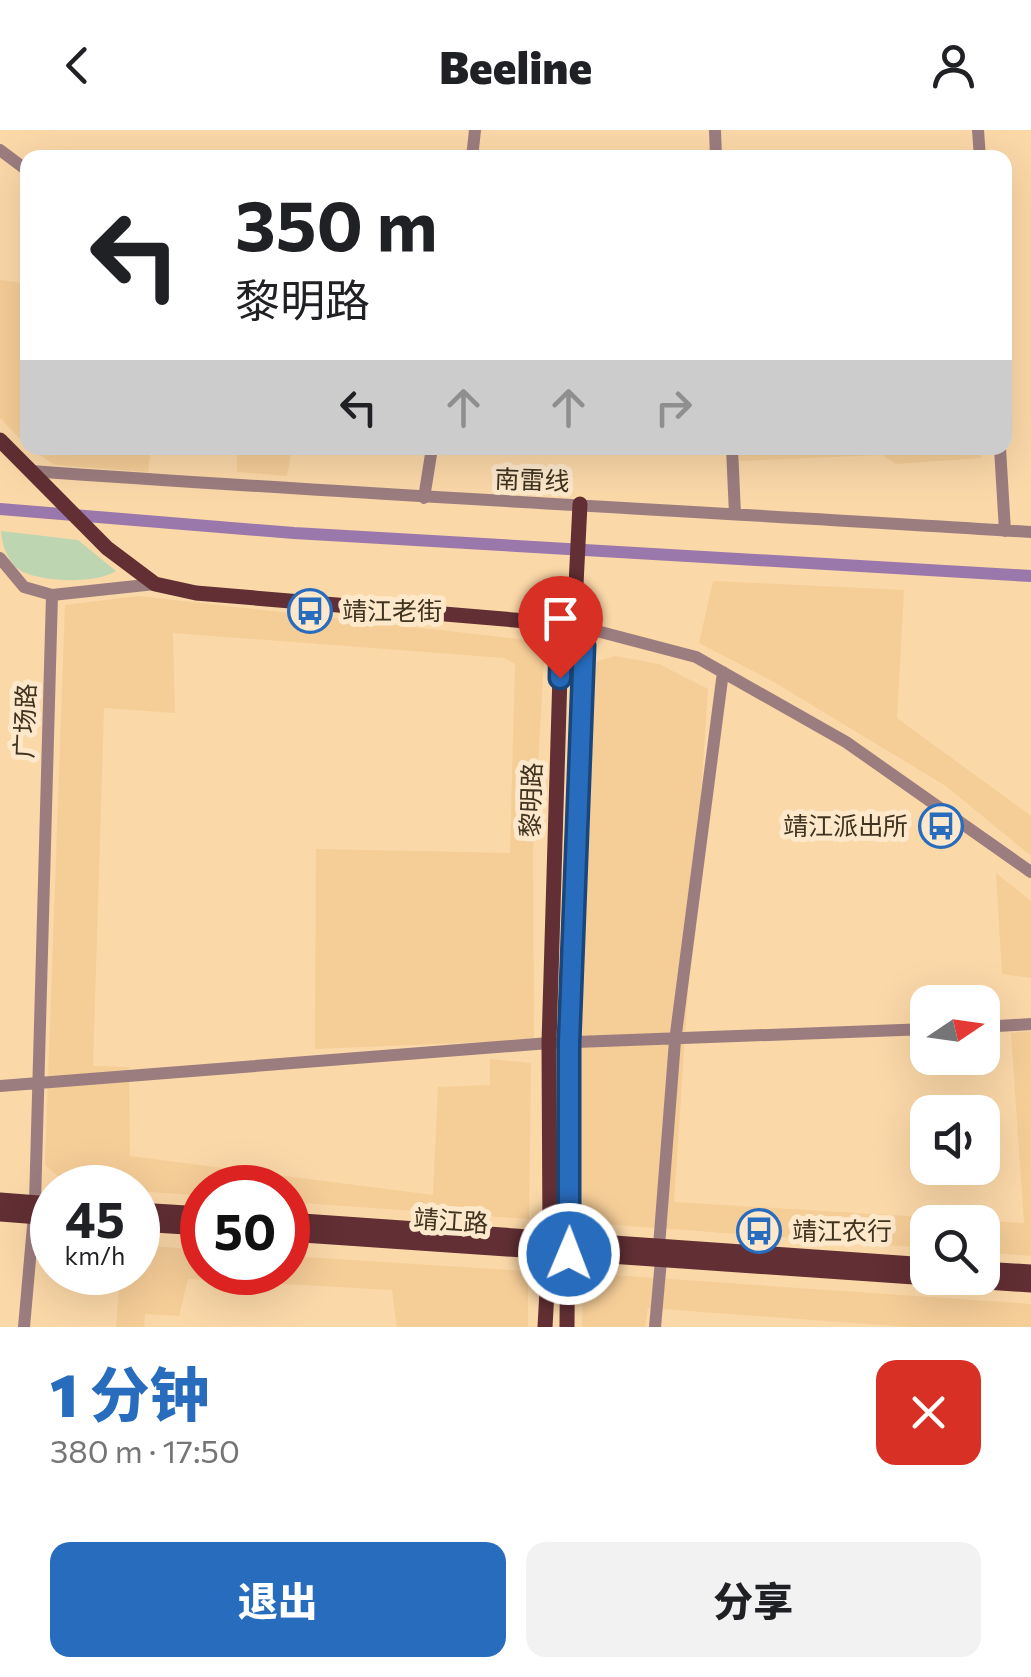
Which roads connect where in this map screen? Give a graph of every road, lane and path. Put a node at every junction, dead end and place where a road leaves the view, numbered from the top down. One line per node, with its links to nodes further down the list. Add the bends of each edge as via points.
1 (0, 440): 5 (main road)
2 (431, 455): 6 (street)
3 (732, 455): 8 (street)
4 (1000, 455): 9 (street)
5 (31, 472): 6 (street, 南雷线); 12 (main road, via 102,543)
6 (424, 498): 7 (street, 南雷线)
7 (580, 504): 8 (street, 南雷线); 14 (main road)
8 (735, 514): 9 (street, 南雷线)
9 (1005, 531): 10 (street, 南雷线)
10 (1031, 532)
11 (0, 558): 13 (street, via 24,587)
12 (155, 584): 13 (street); 14 (main road, via 196,593)
13 (52, 596): 23 (street, 广场路)
14 (574, 624): 15 (street, via 696,657); 21 (main road, 黎明路, via 584,645); 22 (main road, 黎明路, via 561,641)
15 (724, 672): 16 (street, via 846,742); 20 (street)
16 (1031, 872)
17 (1031, 1024): 18 (street)
18 (1000, 1025)
19 (910, 1030): 20 (street)
20 (676, 1041): 21 (street); 34 (street)
21 (569, 1043): 22 (street); 33 (main road, 黎明路)
22 (548, 1044): 23 (street); 32 (main road, 黎明路)
23 (38, 1083): 24 (street); 25 (street, 广场路)
24 (0, 1086)
25 (35, 1165)
26 (0, 1200): 27 (main road)
27 (30, 1209)
28 (30, 1210): 29 (main road)
29 (0, 1214)
30 (310, 1222): 32 (main road, 靖江路)
31 (310, 1235): 32 (main road, 靖江路)
32 (549, 1245): 33 (main road, 靖江路); 41 (main road, 黎明路)
33 (569, 1247): 34 (main road, 靖江路); 42 (main road, 黎明路)
34 (660, 1253): 36 (main road, 靖江路); 39 (main road, 靖江路); 43 (street)
35 (30, 1257): 40 (street, 广场路)
36 (910, 1264)
37 (1000, 1270): 38 (main road)
38 (1031, 1272)
39 (1031, 1286)
40 (24, 1327)
41 (546, 1327)
42 (567, 1327)
43 (655, 1327)

